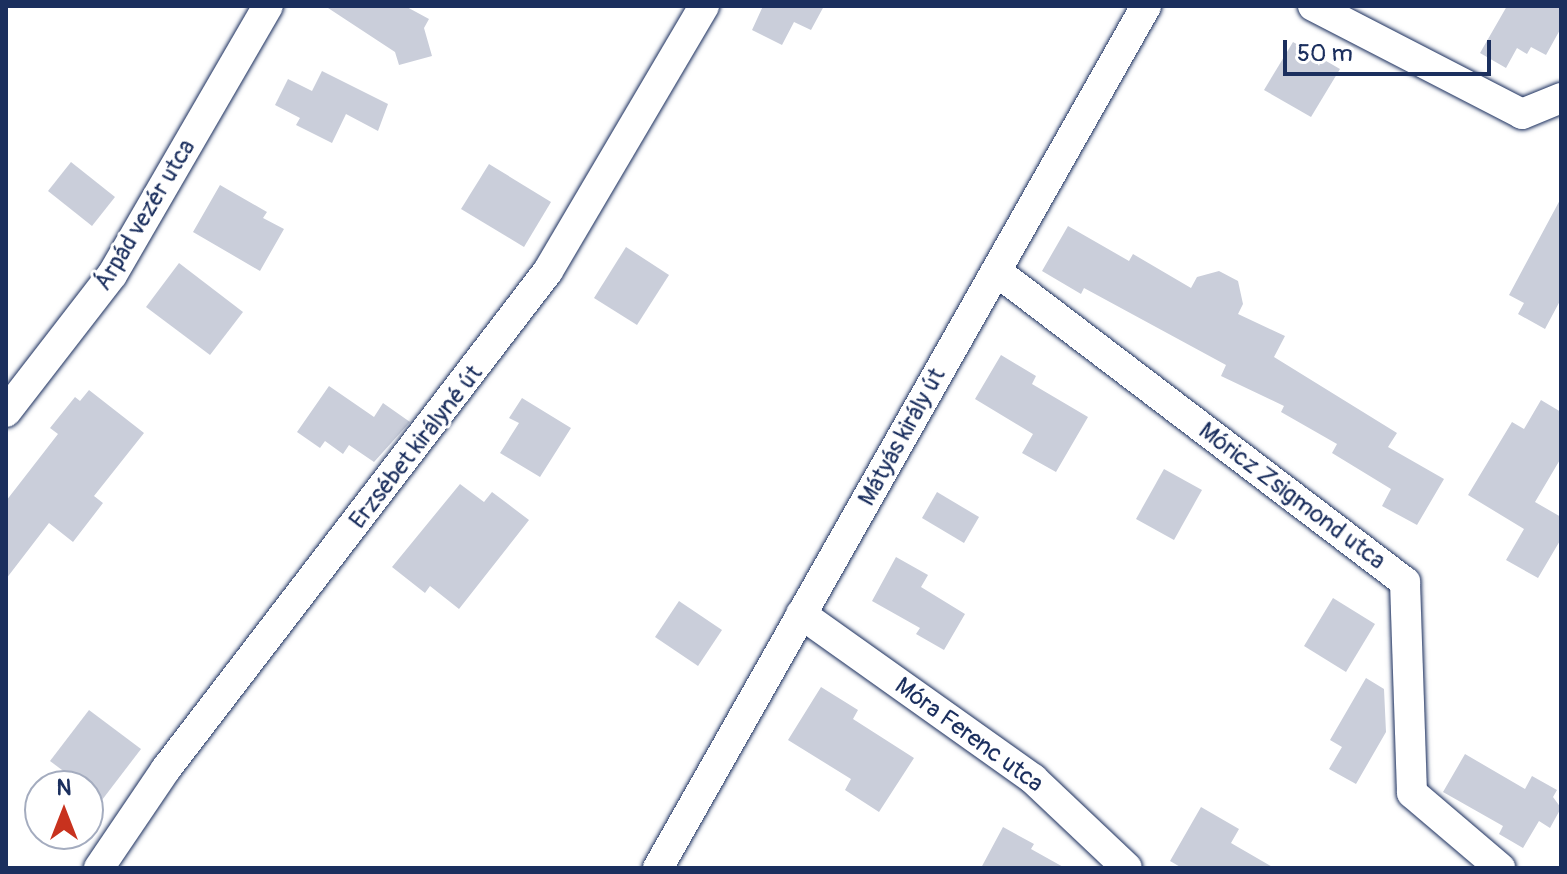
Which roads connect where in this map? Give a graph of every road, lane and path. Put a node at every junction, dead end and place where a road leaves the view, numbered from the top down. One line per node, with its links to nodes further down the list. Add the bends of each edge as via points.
1 (268, 6): 7 (street, Árpád vezér utca, via 112,275)
2 (704, 6): 9 (street, Erzsébet királyné út, via 548,271 166,769)
3 (1146, 6): 6 (street, Mátyás király út)
4 (1313, 6): 5 (street, via 1522,114)
5 (1561, 98)
6 (996, 271): 8 (street, Mátyás király út); 12 (street, Móricz Zsigmond utca, via 1405,582 1412,793)
7 (6, 412)
8 (801, 614): 10 (street, Mátyás király út); 11 (street, Móra Ferenc utca, via 1033,779)
9 (99, 868)
10 (658, 868)
11 (1127, 868)
12 (1500, 868)

